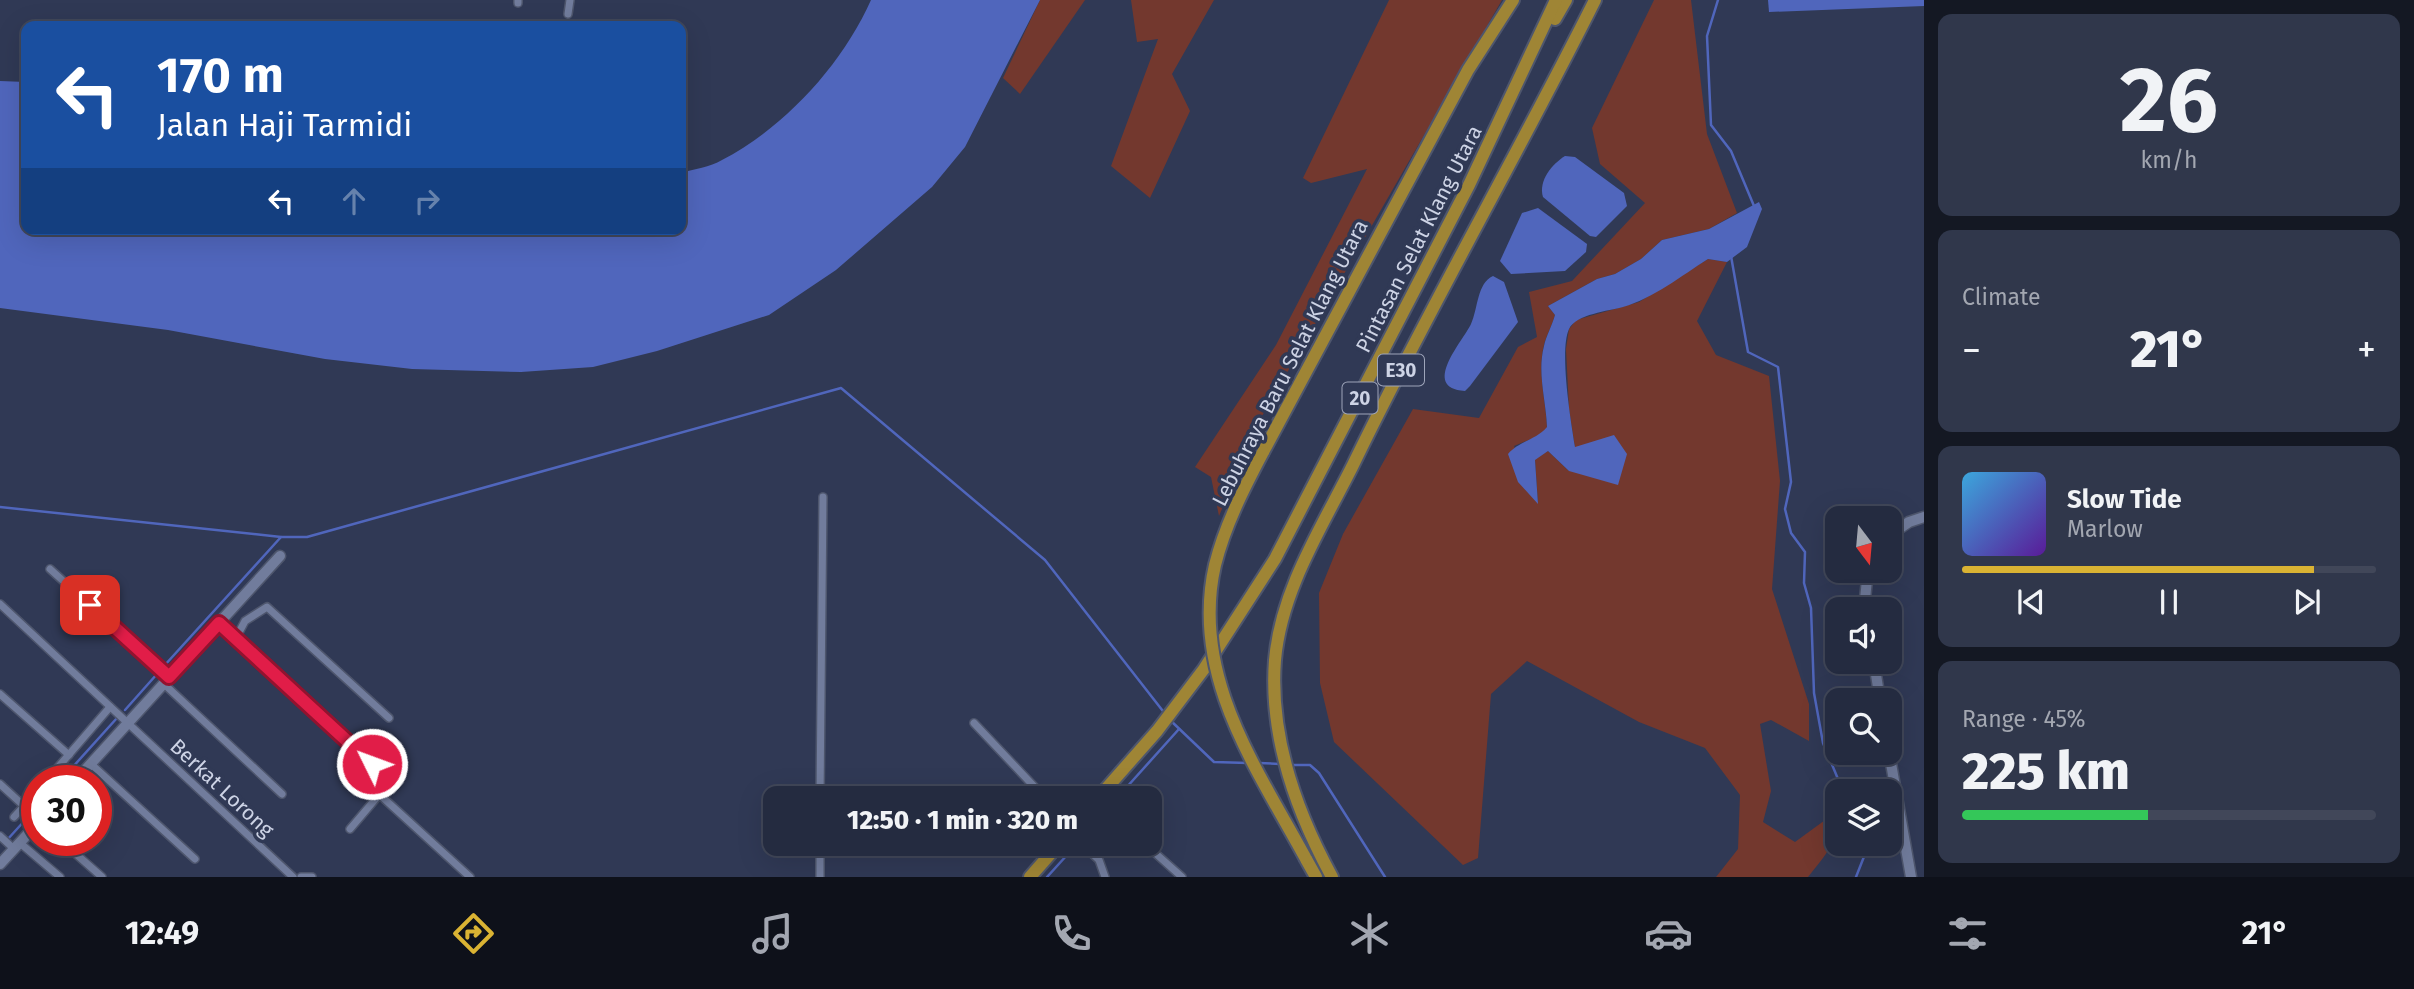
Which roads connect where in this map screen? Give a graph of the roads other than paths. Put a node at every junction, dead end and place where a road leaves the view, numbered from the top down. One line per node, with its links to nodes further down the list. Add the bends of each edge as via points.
1 (570, 0): 6 (street)
2 (1513, 0): 58 (highway, Lebuhraya Baru Selat Klang Utara, bridge, via 1468,71 1263,452 1232,513 1216,565 1209,631 1217,680 1228,712)
3 (1556, 0): 7 (highway)
4 (1566, 0): 7 (highway)
5 (1595, 0): 59 (highway, E30, via 1435,301 1292,589 1279,630 1275,697 1283,759 1313,842)
6 (568, 14)
7 (1521, 80): 31 (highway, Pintasan Selat Klang Utara / 20, via 1275,559 1178,703)
8 (823, 497): 29 (street)
9 (1924, 517): 10 (street)
10 (1902, 527)
11 (280, 555): 14 (street)
12 (50, 569): 16 (street)
13 (0, 604): 18 (street, Berkat Lorong)
14 (219, 623): 15 (street); 16 (street)
15 (235, 639): 19 (street, via 245,621 267,607); 27 (street)
16 (167, 681): 21 (street); 32 (street)
17 (0, 694): 22 (street)
18 (114, 710): 21 (street, Berkat Lorong); 22 (street)
19 (389, 718)
20 (974, 723): 30 (street)
21 (128, 724): 23 (street); 50 (street, Berkat Lorong)
22 (69, 755): 24 (street)
23 (91, 764): 46 (street)
24 (60, 765)
25 (1891, 765): 60 (street)
26 (401, 769): 27 (street)
27 (390, 780): 33 (street)
28 (0, 784): 34 (street)
29 (820, 786)
30 (1034, 786)
31 (1109, 786)
32 (282, 794)
33 (380, 795): 37 (street); 53 (street)
34 (21, 803)
35 (21, 809): 36 (street)
36 (14, 817)
37 (350, 829)
38 (0, 836): 40 (street)
39 (21, 842): 40 (street)
40 (17, 846): 47 (street); 48 (street)
41 (78, 856): 49 (street)
42 (820, 856): 54 (street)
43 (1048, 856): 55 (highway)
44 (1095, 856): 56 (street)
45 (1158, 856): 57 (street)
46 (195, 859)
47 (0, 864)
48 (60, 877)
49 (102, 877)
50 (293, 877)
51 (301, 877): 52 (street)
52 (312, 877)
53 (470, 877)
54 (820, 877)
55 (1030, 877)
56 (1105, 877)
57 (1182, 877)
58 (1316, 877)
59 (1332, 877)
60 (1911, 877)

